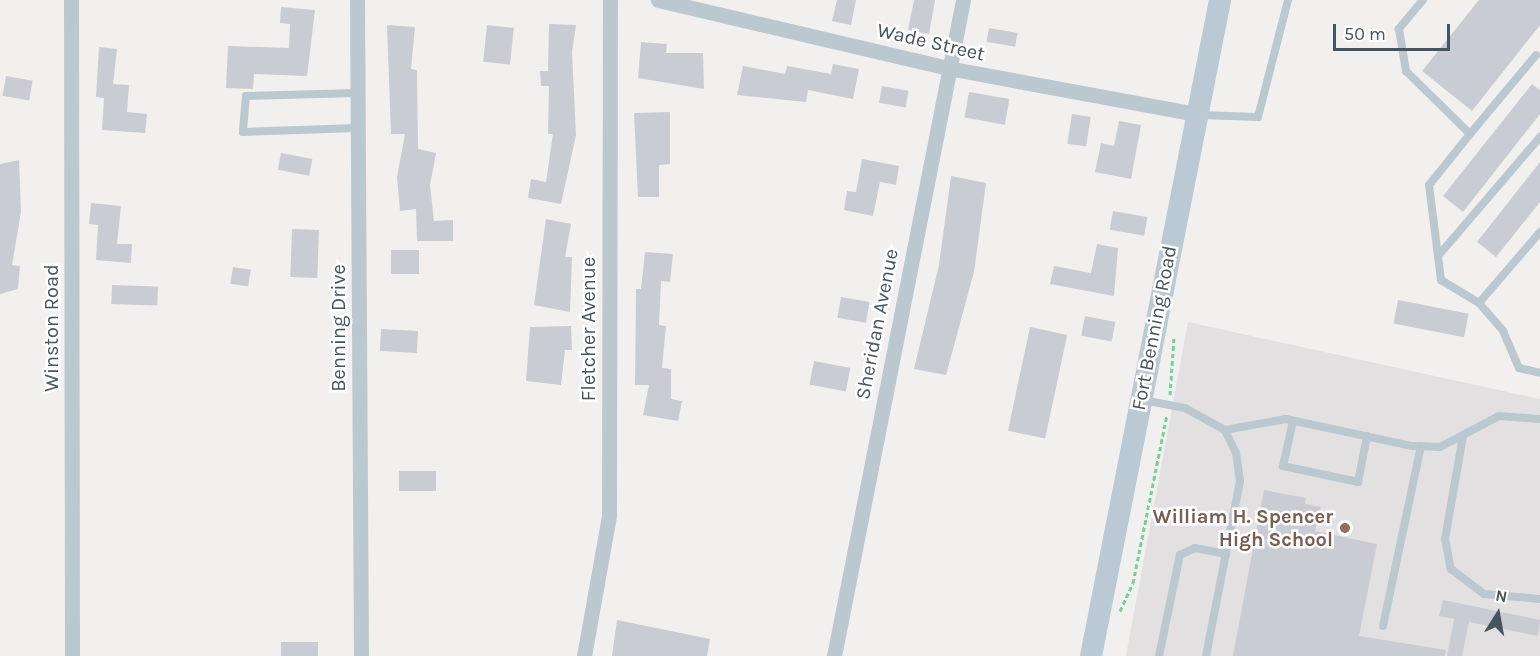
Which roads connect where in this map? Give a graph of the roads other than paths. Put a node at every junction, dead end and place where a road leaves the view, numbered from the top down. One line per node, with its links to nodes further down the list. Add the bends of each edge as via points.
1 (71, 0): 30 (street, Winston Road)
2 (357, 0): 11 (street, Benning Drive)
3 (610, 0): 32 (street, Fletcher Avenue, via 609,516)
4 (658, 0): 10 (street, Wade Street)
5 (963, 0): 10 (street, Sheridan Avenue)
6 (1220, 0): 12 (street, Fort Benning Road)
7 (1288, 0): 12 (lane, via 1258,117)
8 (1423, 0): 14 (lane, via 1399,29 1406,71)
9 (1536, 55): 14 (lane)
10 (948, 68): 12 (street, Wade Street); 33 (street, Sheridan Avenue)
11 (357, 93): 13 (street, Benning Drive); 13 (lane, via 246,96 243,132)
12 (1196, 114): 20 (street, Fort Benning Road)
13 (357, 128): 31 (street, Benning Drive)
14 (1470, 134): 17 (lane, via 1429,185)
15 (1540, 137): 17 (lane)
16 (1540, 232): 18 (lane)
17 (1438, 256): 18 (lane, via 1441,280)
18 (1479, 303): 19 (lane, via 1503,332 1519,368)
19 (1540, 373)
20 (1140, 399): 23 (lane, via 1168,405); 34 (street, Fort Benning Road)
21 (1540, 419): 25 (lane, via 1499,416)
22 (1293, 421): 23 (lane); 24 (lane); 24 (lane, via 1283,466 1358,482)
23 (1225, 430): 27 (lane, via 1236,453 1240,481)
24 (1367, 436): 26 (lane)
25 (1463, 436): 26 (lane, via 1440,447); 28 (lane, via 1445,539 1451,569 1484,594)
26 (1421, 446): 29 (lane)
27 (1226, 555): 35 (lane, via 1195,548 1180,555); 36 (lane)
28 (1540, 599)
29 (1383, 626)
30 (72, 656)
31 (361, 656)
32 (584, 656)
33 (834, 656)
34 (1091, 656)
35 (1159, 656)
36 (1206, 656)

